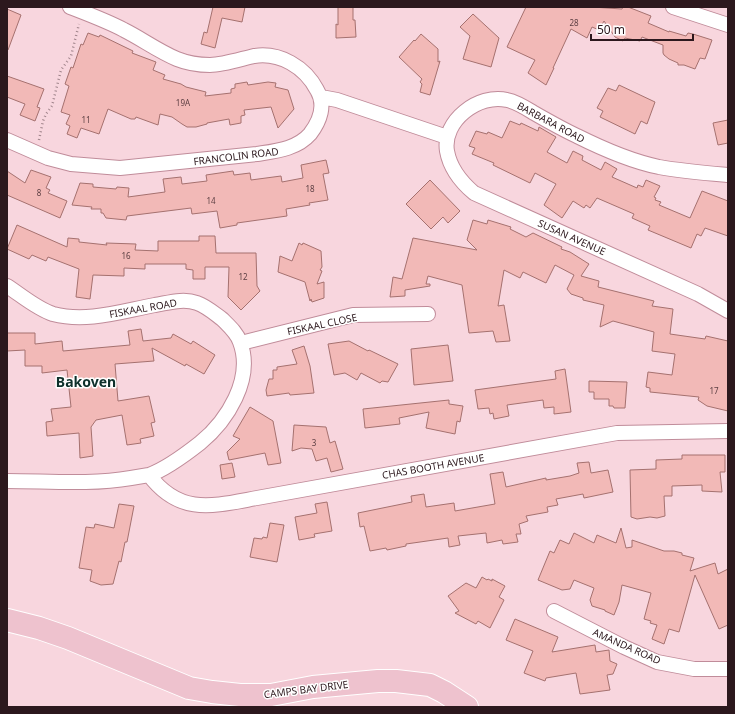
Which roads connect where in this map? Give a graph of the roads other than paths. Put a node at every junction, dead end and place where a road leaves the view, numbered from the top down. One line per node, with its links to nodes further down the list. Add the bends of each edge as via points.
1 (673, 7): 3 (street)
2 (76, 9): 4 (street, via 123,30 177,59 196,64 211,65 257,56 276,57 292,63 304,72 315,84)
3 (728, 25)
4 (321, 97): 5 (street); 6 (street, FRANCOLIN ROAD, via 322,112 316,126 307,137 294,146 279,151 120,168 71,164 48,158)
5 (447, 137): 7 (street, BARBARA ROAD, via 454,123 470,108 495,99 508,100 608,150 659,167); 9 (street, SUSAN AVENUE, via 449,162 464,184 474,193 698,294)
6 (7, 140)
7 (728, 175)
8 (7, 286): 11 (street, FISKAAL ROAD, via 52,314 74,318 96,317 176,301 196,302 212,311 228,325)
9 (728, 312)
10 (428, 314): 11 (street, FISKAAL CLOSE, via 353,315)
11 (240, 343): 13 (street, FISKAAL ROAD, via 244,360 243,374 234,401 218,426 190,450)
12 (728, 431): 13 (street, CHAS BOOTH AVENUE, via 617,433 209,506 175,500 158,486)
13 (149, 474): 14 (street, FISKAAL ROAD, via 94,482)
14 (7, 481)
15 (554, 611): 17 (street, AMANDA ROAD, via 657,662 694,668)
16 (7, 620): 18 (main road, CAMPS BAY DRIVE, via 68,638 189,688 240,695 271,695 312,687 396,681 430,685)
17 (728, 669)
18 (467, 707)

